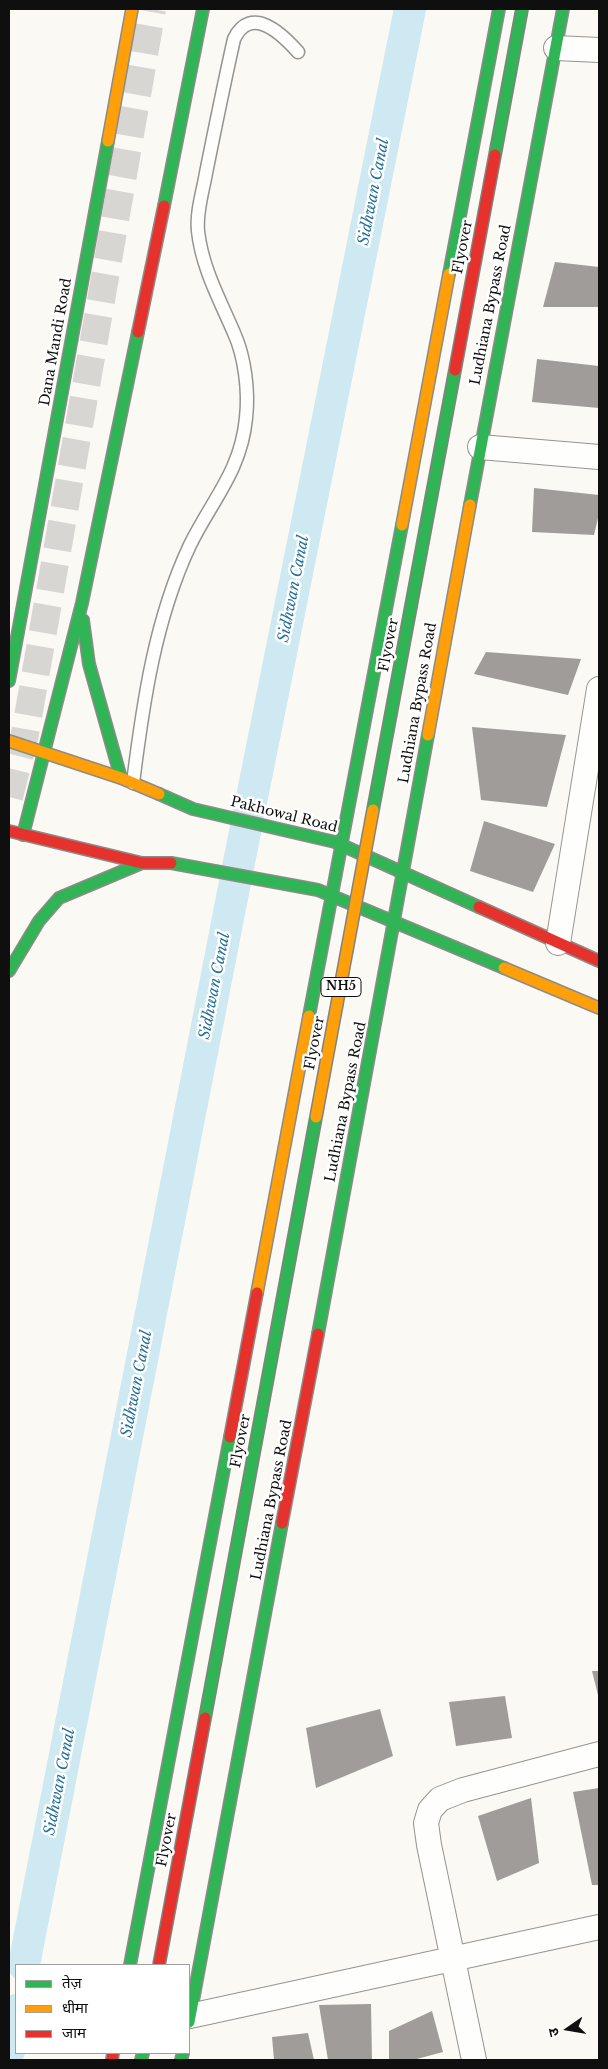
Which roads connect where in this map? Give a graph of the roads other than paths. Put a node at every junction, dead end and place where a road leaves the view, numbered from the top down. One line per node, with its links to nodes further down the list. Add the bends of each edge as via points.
1 (132, 9): 11 (main road, Dana Mandi Road)
2 (203, 9): 13 (main road)
3 (500, 9): 22 (main road)
4 (522, 9): 35 (main road, Flyover / NH5, bridge)
5 (563, 9): 6 (main road, Ludhiana Bypass Road)
6 (556, 48): 7 (street); 9 (main road, Ludhiana Bypass Road)
7 (599, 50)
8 (298, 52): 19 (lane, via 272,27 262,24 247,25 234,39 198,229 207,270 235,335 244,374 246,417 238,455 225,488 190,545 168,603 140,724)
9 (480, 447): 10 (street); 24 (main road, Ludhiana Bypass Road)
10 (599, 457)
11 (36, 538): 12 (main road); 14 (main road, Dana Mandi Road)
12 (18, 569)
13 (82, 603): 17 (main road); 18 (main road, via 89,664)
14 (9, 681)
15 (599, 689): 27 (street)
16 (9, 741): 17 (main road, Pakhowal Road)
17 (43, 752): 18 (main road, Pakhowal Road); 21 (main road)
18 (121, 778): 19 (main road, Pakhowal Road)
19 (133, 783): 22 (main road, Pakhowal Road, via 193,809)
20 (9, 831): 21 (main road)
21 (23, 835): 23 (main road)
22 (339, 844): 24 (main road, Pakhowal Road); 25 (main road)
23 (142, 863): 25 (main road, via 180,864); 29 (main road, via 59,898)
24 (403, 873): 26 (main road, Ludhiana Bypass Road); 27 (main road, Pakhowal Road)
25 (330, 895): 26 (main road); 34 (main road)
26 (395, 921): 30 (main road); 36 (main road, Ludhiana Bypass Road)
27 (558, 943): 28 (main road, Pakhowal Road)
28 (599, 961)
29 (9, 971)
30 (599, 1008)
31 (599, 1754): 33 (street, via 463,1790 440,1799 430,1810 426,1823 429,1846)
32 (599, 1927): 33 (street)
33 (453, 1959): 37 (street); 38 (street)
34 (130, 1964)
35 (159, 1964)
36 (190, 2014)
37 (190, 2019)
38 (474, 2060)

